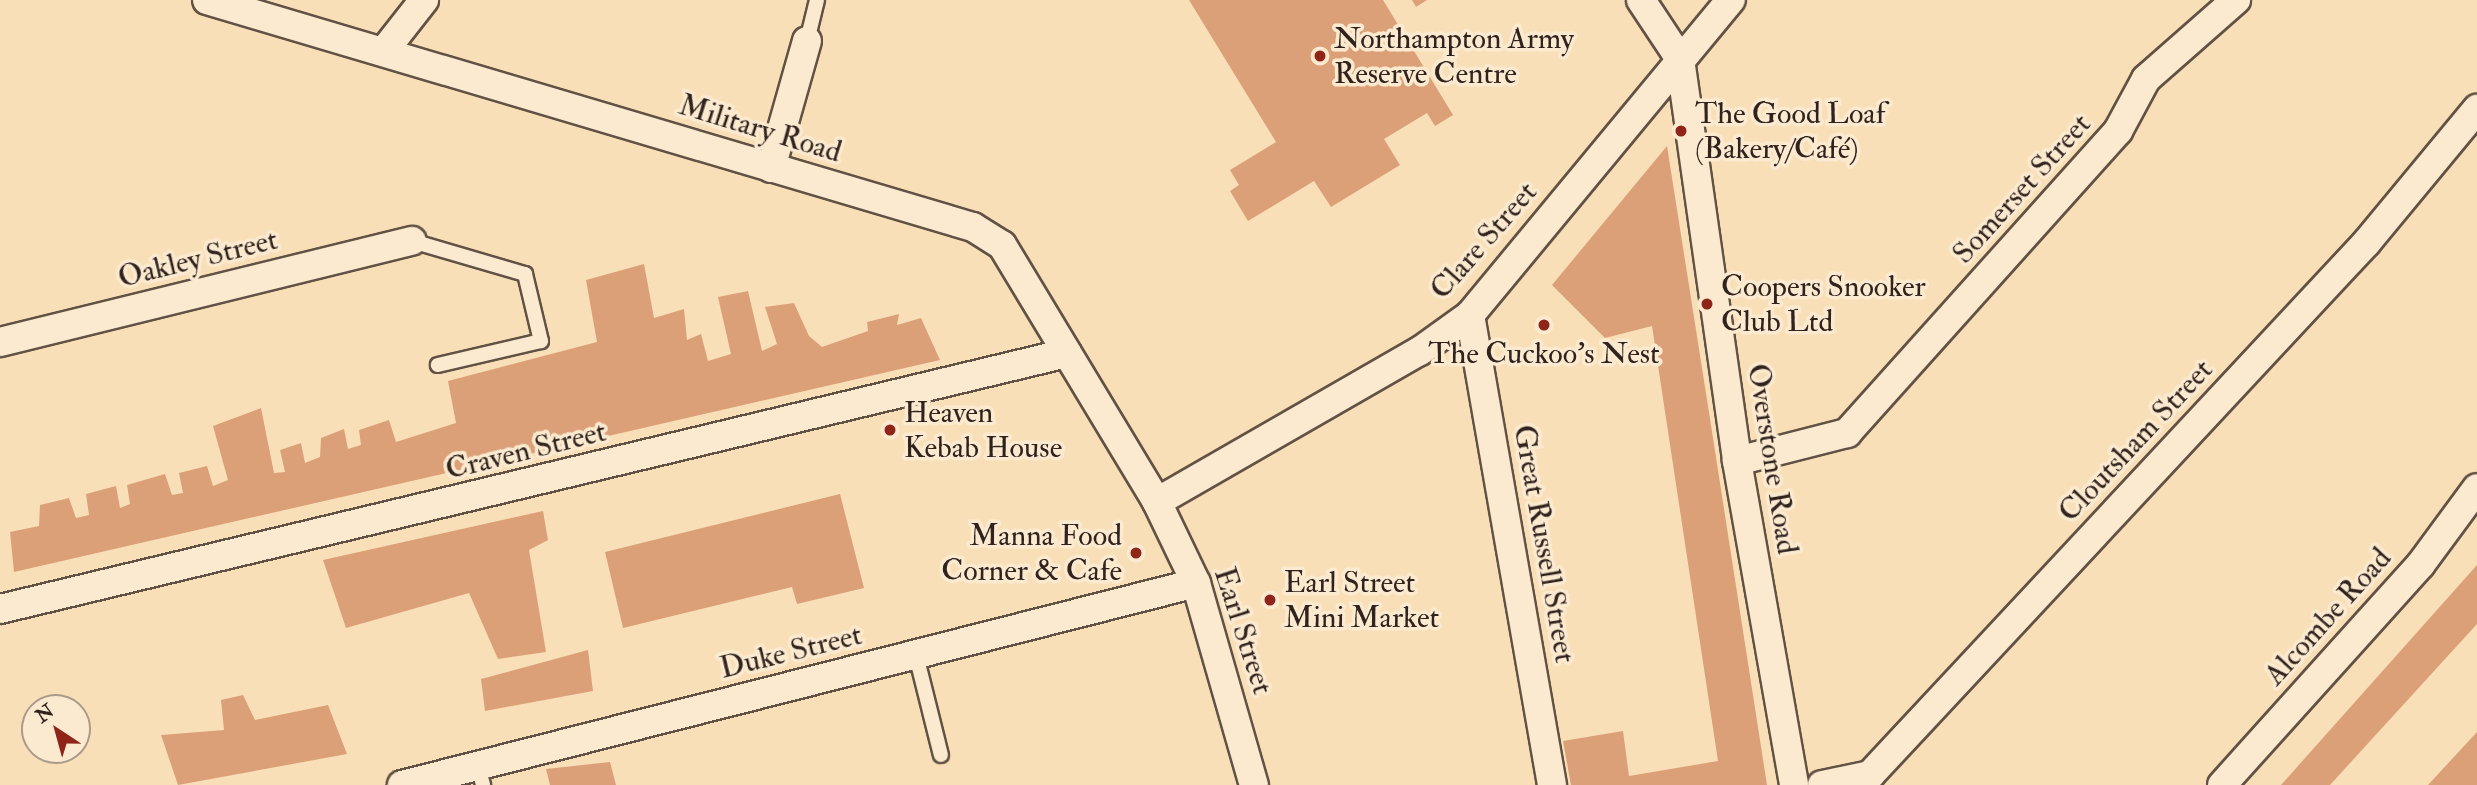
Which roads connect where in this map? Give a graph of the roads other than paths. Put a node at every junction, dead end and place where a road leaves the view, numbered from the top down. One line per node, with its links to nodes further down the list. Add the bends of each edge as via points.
1 (207, 0): 8 (street, Military Road)
2 (424, 0): 8 (street)
3 (817, 0): 7 (lane)
4 (1641, 0): 9 (street)
5 (1731, 0): 9 (street, Clare Street)
6 (2236, 0): 17 (street, Somerset Street, via 2146,79 2118,131 1847,433)
7 (807, 41): 11 (street)
8 (384, 51): 11 (street, Military Road)
9 (1680, 60): 13 (street, Clare Street); 17 (street, Overstone Road)
10 (2477, 109): 29 (street, Cloutsham Street, via 2367,242 1870,775)
11 (771, 167): 15 (street, Military Road, via 983,233 1002,245)
12 (412, 241): 14 (street, Oakley Street); 16 (lane, via 525,274 541,341)
13 (1471, 314): 19 (street, Clare Street, via 1420,351); 27 (street, Great Russell Street)
14 (0, 342)
15 (1067, 353): 19 (street, Military Road); 21 (street, Craven Street)
16 (438, 365)
17 (1737, 461): 28 (street, Overstone Road)
18 (2477, 488): 30 (street, Alcombe Road, via 2421,564)
19 (1157, 502): 20 (street, Earl Street)
20 (1196, 583): 22 (street, Duke Street); 26 (street, Earl Street)
21 (0, 609)
22 (916, 655): 23 (lane); 24 (street, Duke Street)
23 (941, 755)
24 (481, 776): 25 (street, Duke Street)
25 (402, 785)
26 (1254, 785)
27 (1552, 785)
28 (1794, 785)
29 (1822, 785)
30 (2222, 785)

